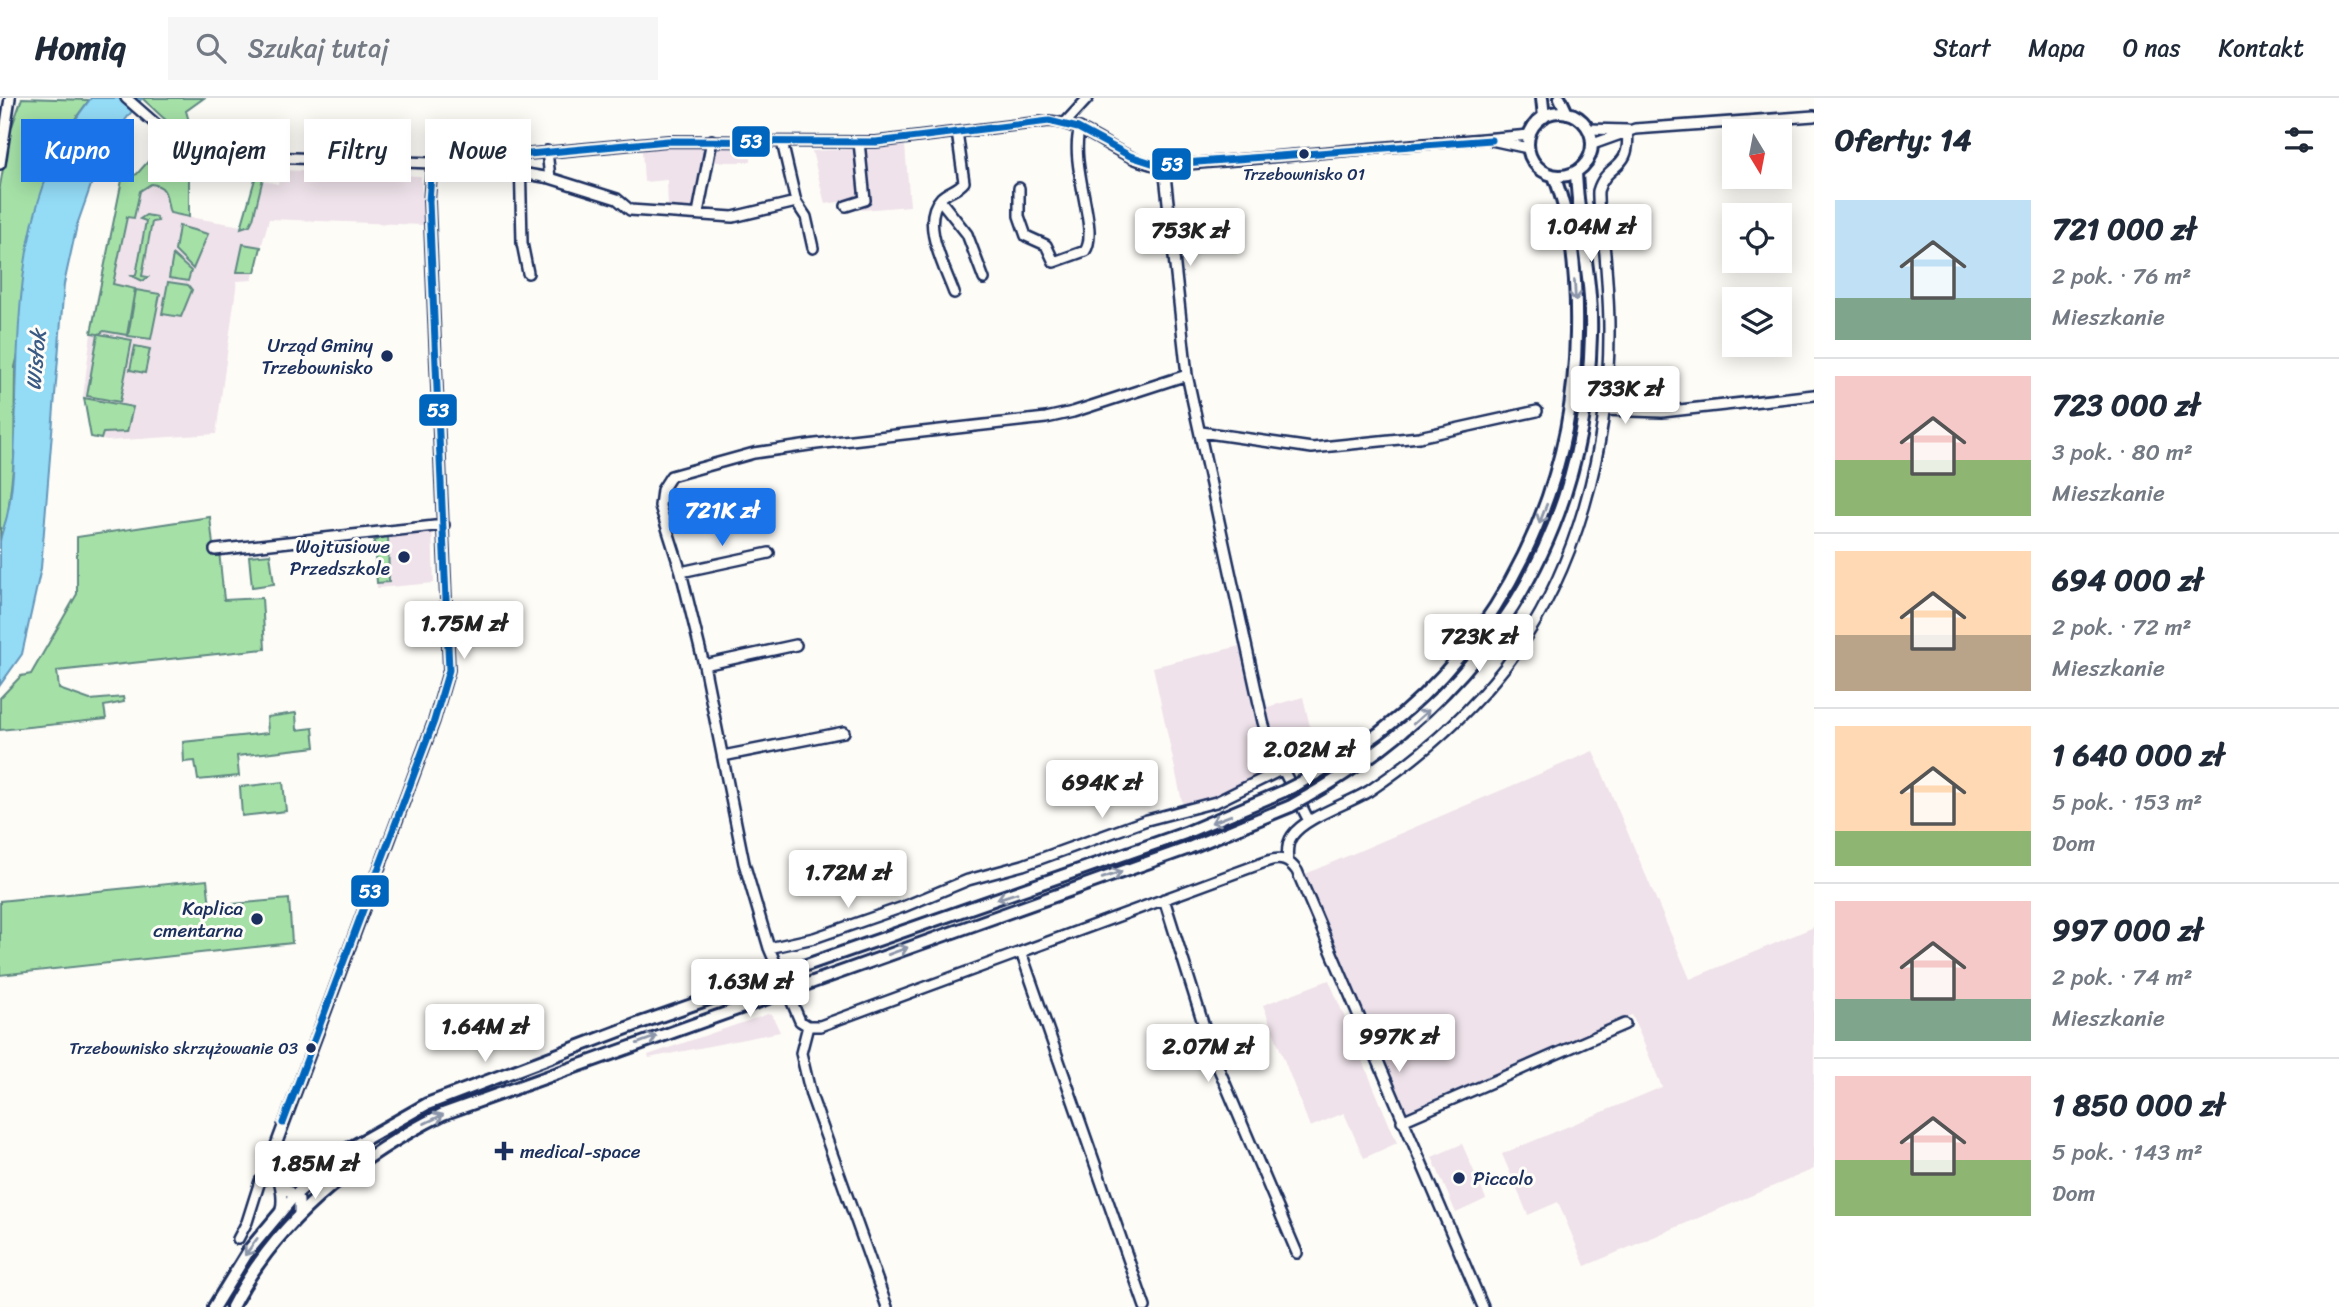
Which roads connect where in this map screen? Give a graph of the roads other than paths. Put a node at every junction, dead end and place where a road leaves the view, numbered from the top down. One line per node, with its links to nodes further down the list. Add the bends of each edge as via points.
1 (10, 98): 24 (street)
2 (126, 98): 23 (street, via 182,147 209,155)
3 (1088, 98): 9 (street)
4 (1542, 98): 8 (main road)
5 (1560, 98): 6 (main road)
6 (1567, 113): 8 (main road); 11 (main road)
7 (1814, 116): 12 (street)
8 (1544, 117): 14 (main road)
9 (1065, 123): 10 (street); 13 (street, via 1030,122)
10 (1080, 128): 25 (street, via 1141,160); 32 (street, via 1079,182 1090,239 1085,251 1054,262 1046,245 1026,236 1018,216)
11 (1589, 129): 12 (street); 19 (main road)
12 (1627, 130): 19 (street); 43 (street, via 1627,156 1598,191 1609,329)
13 (957, 132): 18 (street); 33 (street, via 964,182)
14 (1530, 135): 16 (street); 20 (main road)
15 (712, 140): 17 (street); 21 (street); 36 (street)
16 (1491, 140): 20 (street); 25 (street)
17 (782, 142): 18 (street); 34 (street)
18 (859, 142): 35 (street, via 865,201)
19 (1593, 144): 26 (main road, via 1588,160)
20 (1528, 148): 28 (main road, via 1537,166)
21 (547, 151): 22 (street); 29 (street)
22 (531, 153)
23 (425, 163)
24 (0, 164)
25 (1164, 166): 41 (street)
26 (1576, 172): 28 (main road); 61 (main road, one-way to 26, bridge, via 1189,848 1291,806 1375,755 1445,694 1503,622 1549,537 1579,447 1590,364 1589,268)
27 (531, 175): 29 (street)
28 (1554, 176): 60 (main road, one-way to 60, bridge, via 1574,275 1575,370 1558,471 1537,529 1489,615 1439,677 1380,733 1284,791 1185,833)
29 (550, 178): 36 (street, via 617,200 630,210)
30 (430, 182): 46 (street)
31 (522, 182): 38 (street, via 522,243)
32 (1019, 188)
33 (940, 200): 39 (street, via 967,234); 40 (street, via 933,216 934,230)
34 (796, 202): 36 (street, via 733,217); 37 (street, via 806,217)
35 (846, 206)
36 (698, 213)
37 (813, 248)
38 (528, 273)
39 (984, 279)
40 (954, 293)
41 (1187, 374): 45 (street); 49 (street, via 1060,415 754,453 671,476 662,490 660,506)
42 (1814, 395): 43 (street, via 1662,412)
43 (1604, 410): 55 (street, via 1591,476 1569,549 1532,626 1506,665 1446,733 1408,765 1341,807)
44 (1537, 411): 45 (street, via 1419,437 1312,448)
45 (1201, 432): 54 (street, via 1263,722)
46 (443, 525): 47 (street); 65 (street, via 447,682 283,1123 274,1153)
47 (215, 550)
48 (769, 553): 49 (street)
49 (681, 572): 51 (street)
50 (796, 645): 51 (street)
51 (704, 664): 53 (street)
52 (844, 732): 53 (street)
53 (723, 756): 58 (street, via 744,863)
54 (1283, 769): 55 (street); 58 (street, via 1216,802 1147,820 968,880 814,938)
55 (1309, 821): 56 (street, via 1291,836)
56 (1288, 862): 57 (street, via 1275,859); 64 (street, via 1299,875)
57 (1164, 899): 59 (street); 71 (street, via 1213,1055)
58 (769, 948): 60 (street)
59 (1021, 952): 63 (street, via 820,1026); 75 (street)
60 (779, 974): 61 (street); 67 (main road, via 427,1104 348,1149)
61 (785, 990): 63 (street, via 800,1021); 69 (main road, one-way to 61, via 371,1154 443,1114)
62 (1625, 1024): 64 (street)
63 (808, 1026): 74 (street, via 801,1053 811,1095)
64 (1402, 1121): 76 (street)
65 (275, 1173): 66 (street); 70 (street, via 260,1181)
66 (281, 1184): 67 (street); 68 (street)
67 (295, 1195): 68 (main road); 69 (street)
68 (281, 1210): 72 (main road, one-way to 72, via 248,1250)
69 (299, 1214): 73 (main road, via 258,1264)
70 (238, 1239)
71 (1297, 1253)
72 (214, 1307)
73 (232, 1307)
74 (887, 1307)
75 (1145, 1307)
76 (1483, 1307)

